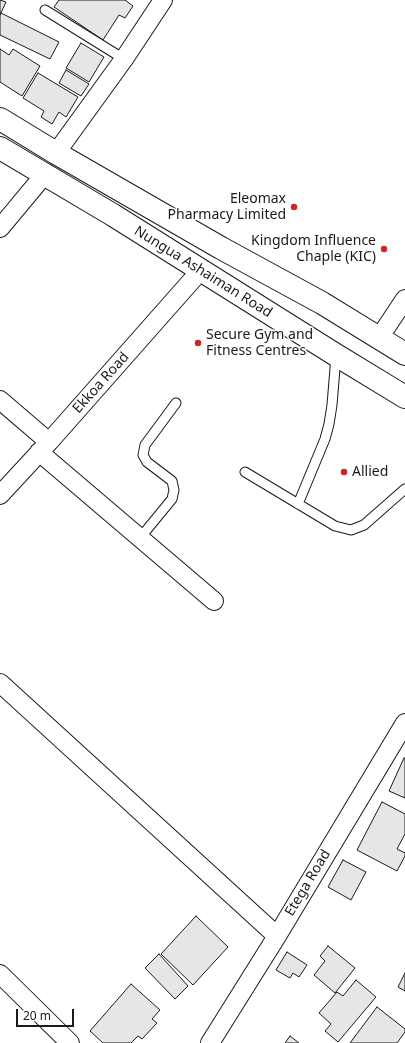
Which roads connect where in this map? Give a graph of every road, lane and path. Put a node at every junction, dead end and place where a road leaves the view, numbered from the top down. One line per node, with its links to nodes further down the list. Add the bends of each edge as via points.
1 (163, 0): 3 (street)
2 (45, 10): 3 (lane)
3 (124, 59): 6 (street)
4 (0, 119): 6 (main road, Nungua Ashaiman Road)
5 (0, 148): 7 (main road, Nungua Ashaiman Road)
6 (56, 153): 11 (main road, Nungua Ashaiman Road, via 322,303)
7 (45, 174): 8 (street); 9 (main road, Nungua Ashaiman Road)
8 (0, 228)
9 (201, 270): 13 (main road, Nungua Ashaiman Road); 17 (street, Ekkoa Road)
10 (405, 299): 11 (street)
11 (379, 338): 12 (main road, Nungua Ashaiman Road)
12 (405, 354)
13 (336, 355): 14 (main road, Nungua Ashaiman Road); 21 (lane, via 329,424)
14 (405, 397)
15 (0, 400): 17 (street)
16 (176, 403): 22 (lane, via 145,445 143,454 147,462 172,481 172,499)
17 (44, 447): 20 (street, Ekkoa Road); 22 (street)
18 (245, 472): 21 (lane)
19 (405, 489): 21 (lane, via 364,525 351,530 335,526)
20 (0, 495)
21 (298, 504)
22 (140, 538): 23 (street)
23 (214, 601)
24 (0, 683): 26 (street)
25 (405, 723): 26 (street, Etega Road)
26 (277, 936): 29 (street, Etega Road)
27 (0, 974): 28 (street)
28 (70, 1043)
29 (210, 1043)

